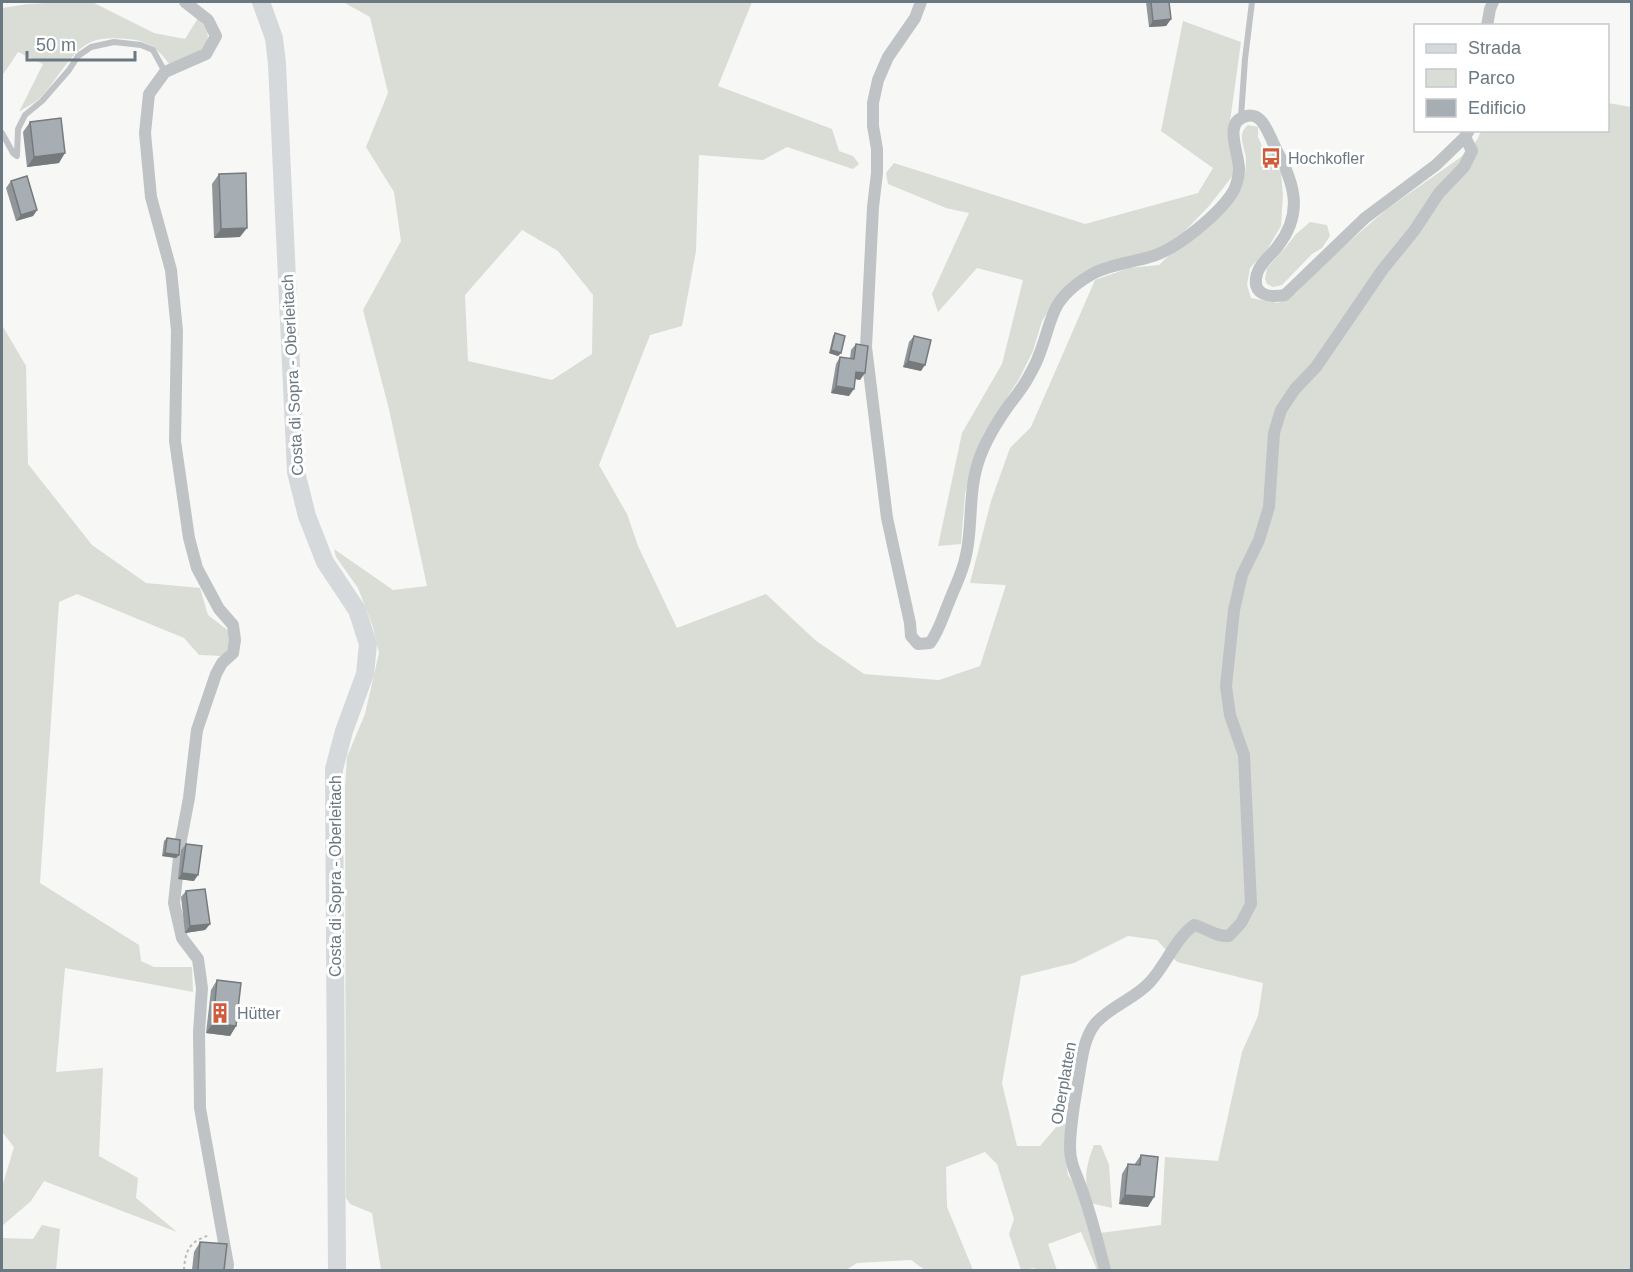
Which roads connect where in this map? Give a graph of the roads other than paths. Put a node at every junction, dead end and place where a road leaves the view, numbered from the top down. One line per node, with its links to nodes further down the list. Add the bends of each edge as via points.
1 (185, 2): 7 (street, via 208,20 216,36 206,54)
2 (261, 2): 12 (main road, Costa di Sopra - Oberleitach, via 274,38 277,64 296,472 307,516 325,562 357,610 368,644 365,674 334,769)
3 (921, 2): 8 (street, via 915,18 888,57 873,103 878,173 866,347 887,518 911,636 918,644 930,643 937,634 960,576 967,554 975,472 984,445 1028,379 1058,304 1076,284 1099,271 1173,246 1217,211 1234,191 1239,170 1234,126)
4 (1252, 2): 8 (lane)
5 (1493, 2): 6 (street)
6 (1487, 24)
7 (165, 72): 9 (lane, via 153,50 141,45 114,42 91,47 78,56 42,101 25,115 18,129 17,156); 11 (street, via 149,94 145,133 151,197 171,270 177,332 175,441 197,568 219,609 233,625 235,640 233,653 216,674 197,730 174,903 182,938 198,959 202,988 200,1108)
8 (1241, 117): 10 (street, via 1257,117 1263,124 1293,189 1291,225 1260,265 1256,277 1263,295 1275,297 1285,295 1365,218 1436,165)
9 (2, 134)
10 (1467, 134): 13 (street, Oberplatten, via 1472,151 1464,167 1438,193 1316,367 1281,410 1274,433 1269,507 1242,575 1226,686 1230,715 1244,755 1251,904 1242,923 1229,936 1221,937 1194,925 1185,932 1149,983 1103,1016 1088,1038 1074,1102 1070,1149)
11 (226, 1270)
12 (337, 1270)
13 (1105, 1270)

